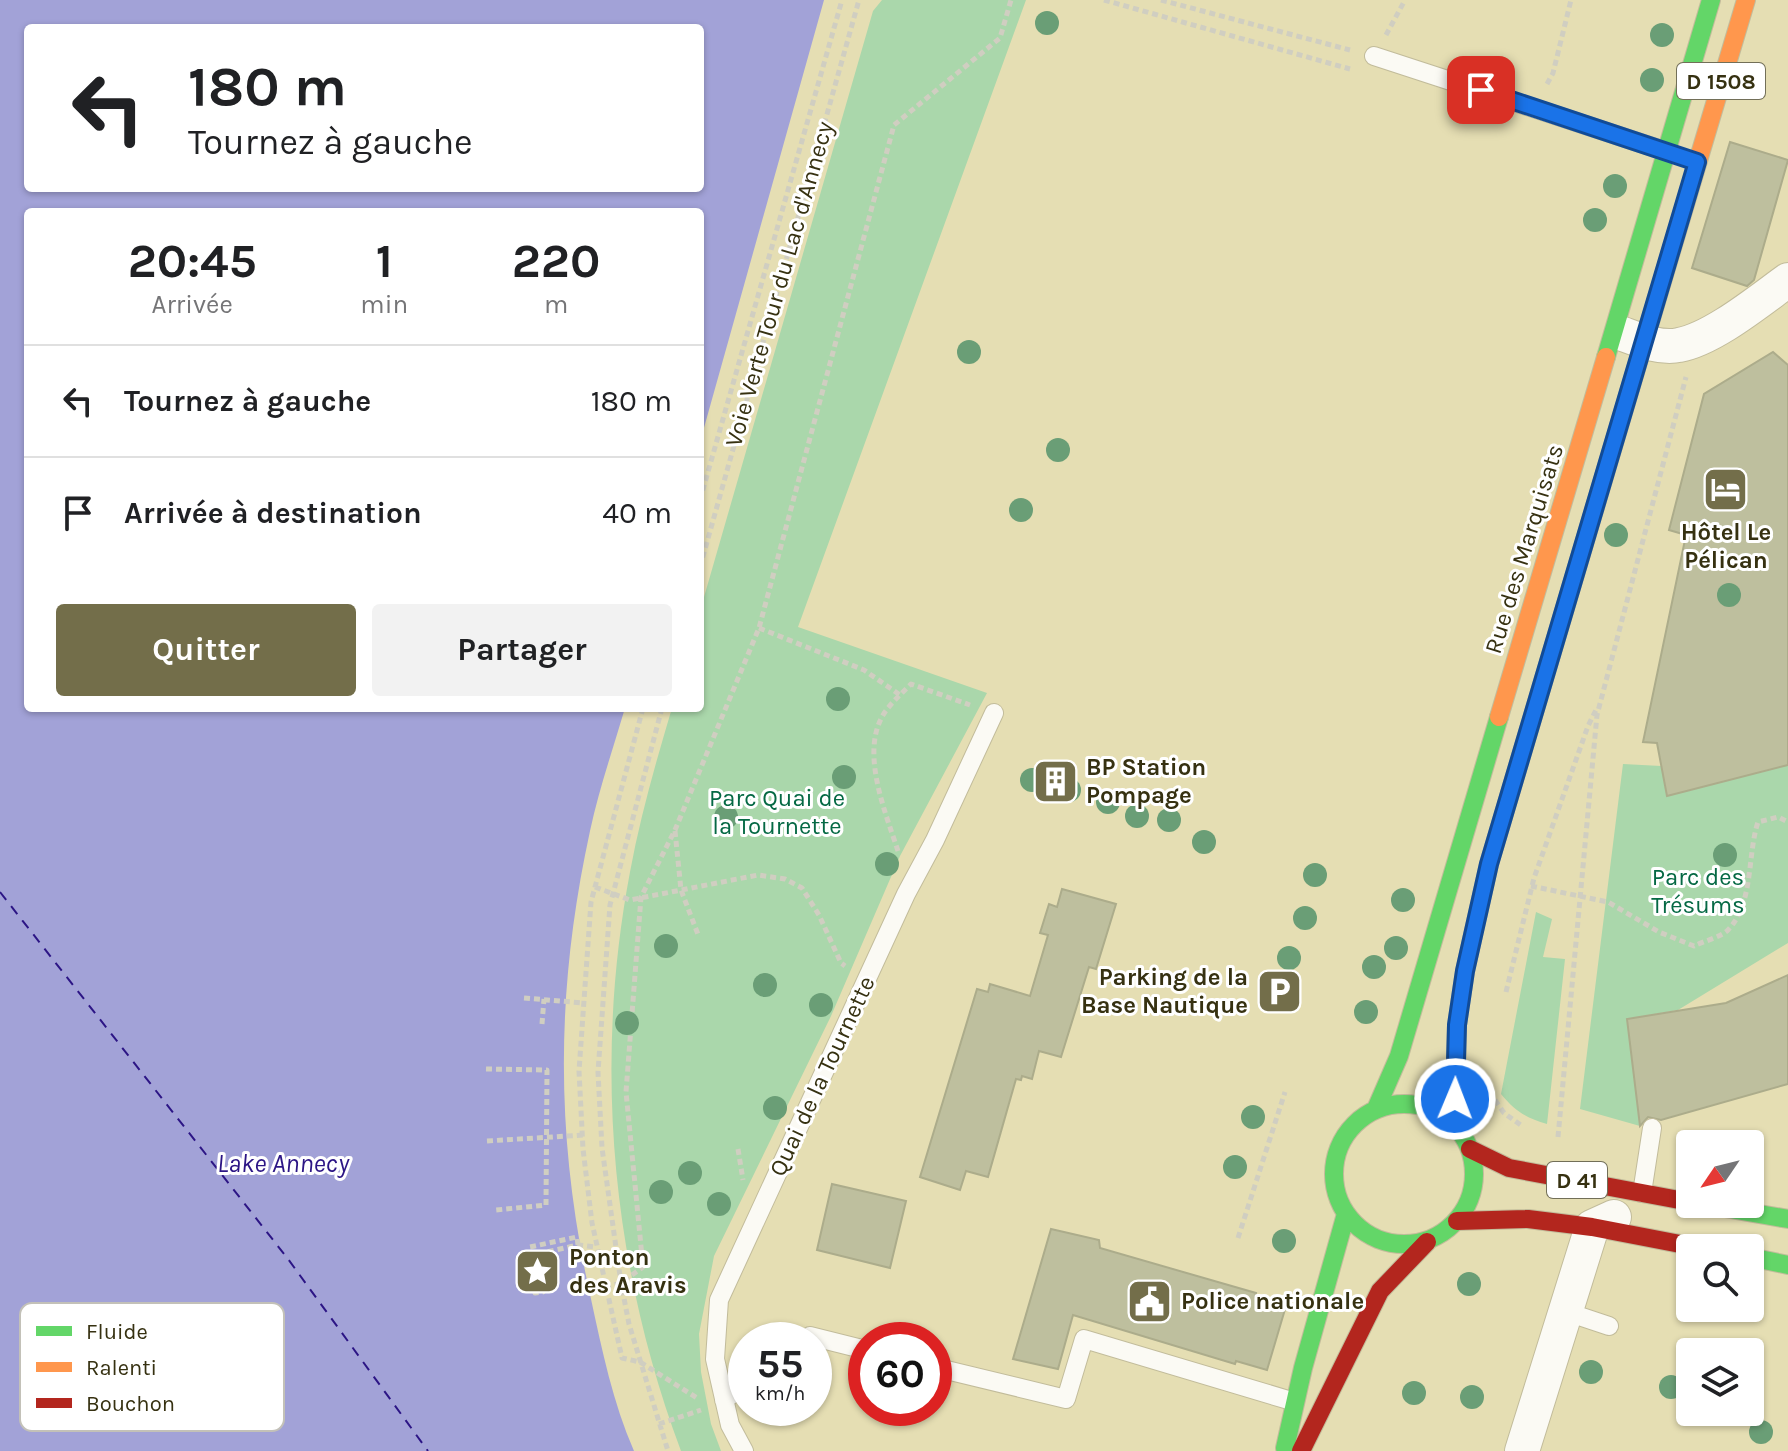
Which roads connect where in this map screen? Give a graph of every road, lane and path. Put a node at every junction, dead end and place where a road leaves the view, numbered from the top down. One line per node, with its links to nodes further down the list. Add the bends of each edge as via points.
1 (842, 0): 18 (path)
2 (859, 0): 19 (path, Voie Verte Tour du Lac d'Annecy)
3 (1011, 0): 20 (path, via 1000,38 894,125)
4 (1104, 0): 11 (path)
5 (1161, 0): 10 (path)
6 (1405, 0): 10 (path)
7 (1571, 0): 12 (path, via 1553,73)
8 (1711, 0): 13 (main road, Rue des Marquisats / D 1508)
9 (1746, 0): 14 (main road, Rue des Marquisats / D 1508)
10 (1374, 56): 12 (lane)
11 (1351, 69)
12 (1535, 107): 13 (lane)
13 (1666, 151): 14 (lane); 16 (main road, Rue des Marquisats / D 1508)
14 (1697, 162): 16 (main road, Rue des Marquisats / D 1508)
15 (1788, 280): 17 (street)
16 (1629, 336): 17 (street, via 1678,346); 28 (main road, Rue des Marquisats / D 1508); 46 (main road, Rue des Marquisats / D 1508, via 1399,1056)
17 (1697, 338): 22 (path)
18 (704, 486)
19 (704, 553)
20 (759, 628): 21 (path, via 864,670); 27 (path)
21 (900, 695): 25 (path, via 911,684); 29 (path, via 883,713 872,752 882,801)
22 (1602, 698): 30 (path); 35 (path)
23 (642, 712): 31 (path)
24 (661, 712): 33 (path)
25 (994, 713): 29 (lane, Quai de la Tournette)
26 (1788, 822): 35 (path, via 1778,817 1758,822 1744,904 1727,931 1694,946 1608,902)
27 (675, 830): 32 (path); 34 (path)
28 (1487, 878): 30 (path); 47 (main road, Rue des Marquisats / D 1508, via 1457,1025)
29 (911, 884): 37 (lane, Quai de la Tournette)
30 (1532, 886): 35 (path); 41 (path)
31 (595, 887): 33 (path); 40 (path)
32 (681, 890): 34 (path); 36 (path); 37 (path, via 758,875 785,879 802,888 841,963)
33 (613, 894): 34 (path, via 630,900); 73 (path, via 598,1072 602,1148)
34 (641, 897): 73 (path, via 626,1092 643,1267)
35 (1580, 898): 53 (path)
36 (699, 937)
37 (866, 981): 80 (lane, Quai de la Tournette, via 719,1300 715,1359)
38 (524, 998): 39 (path)
39 (544, 999): 40 (path); 42 (path)
40 (584, 1003): 51 (path, via 579,1071)
41 (1504, 1007)
42 (542, 1024)
43 (486, 1069): 52 (path, via 547,1070)
44 (1285, 1092): 66 (path)
45 (1492, 1094): 49 (path, via 1504,1113)
46 (1376, 1109): 47 (main road, via 1417,1105); 61 (main road, via 1349,1129 1336,1158 1334,1179)
47 (1454, 1124): 55 (main road)
48 (1652, 1128): 57 (lane)
49 (1534, 1130)
50 (1546, 1133): 53 (path)
51 (583, 1135): 52 (path); 70 (path)
52 (547, 1137): 54 (path); 60 (path, via 546,1205)
53 (1557, 1137): 56 (path, via 1580,1141)
54 (487, 1141)
55 (1470, 1149): 56 (main road, D 41, via 1509,1168); 64 (main road, via 1474,1187)
56 (1575, 1180): 57 (main road, D 41)
57 (1642, 1193): 58 (main road, D 41)
58 (1676, 1199)
59 (1676, 1204): 65 (street, via 1630,1210)
60 (496, 1210)
61 (1346, 1214): 67 (main road, via 1382,1241); 81 (main road)
62 (1764, 1215): 63 (main road, D 41)
63 (1788, 1219)
64 (1457, 1221): 65 (main road, D 41, via 1528,1219); 67 (main road)
65 (1592, 1227): 68 (main road, D 41); 75 (street)
66 (1238, 1238)
67 (1427, 1242): 88 (main road, via 1380,1291)
68 (1676, 1243)
69 (578, 1245): 69 (path, via 577,1237 530,1247 535,1293 543,1292 537,1254); 70 (path)
70 (596, 1247): 74 (path)
71 (1764, 1260): 72 (main road)
72 (1788, 1265)
73 (621, 1283): 74 (path); 77 (path)
74 (605, 1287): 77 (path, via 622,1358)
75 (1564, 1311): 76 (lane); 89 (street)
76 (1609, 1326)
77 (640, 1362): 82 (path, via 698,1398); 84 (path)
78 (952, 1371): 81 (lane, via 1066,1399 1084,1339)
79 (728, 1397): 80 (lane)
80 (724, 1400): 86 (lane, Quai de la Tournette)
81 (1295, 1402): 87 (main road)
82 (705, 1409): 83 (path); 84 (path)
83 (710, 1416)
84 (659, 1424): 85 (path)
85 (668, 1451)
86 (744, 1451)
87 (1285, 1451)
88 (1301, 1451)
89 (1522, 1451)

